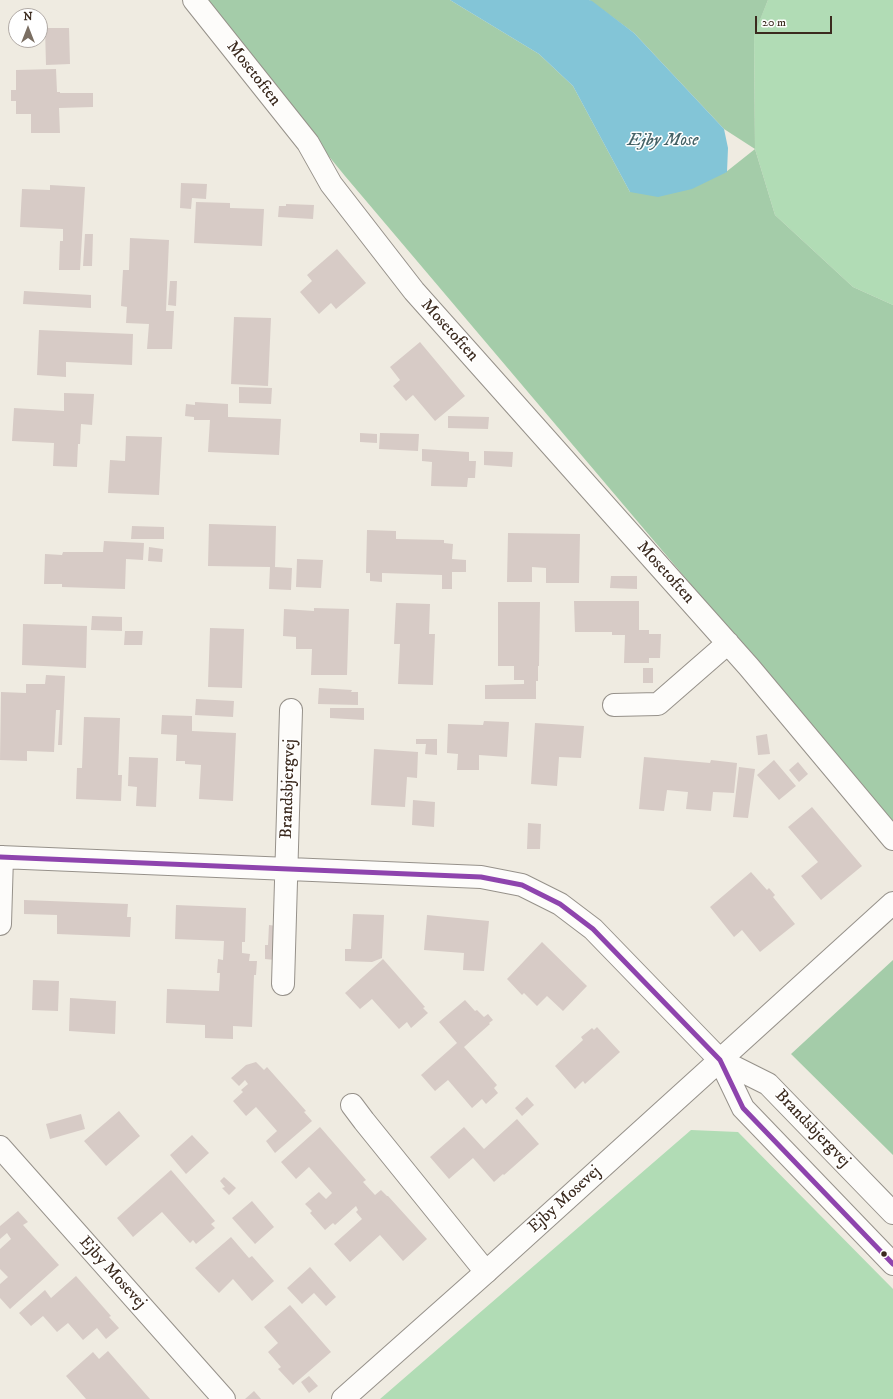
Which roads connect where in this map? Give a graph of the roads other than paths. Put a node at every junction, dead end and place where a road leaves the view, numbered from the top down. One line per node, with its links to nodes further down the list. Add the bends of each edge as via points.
1 (194, 0): 2 (street, Mosetoften, via 308,143 330,184 414,291)
2 (728, 643): 3 (street, via 658,704); 5 (street, Mosetoften)
3 (614, 705)
4 (291, 710): 7 (street, Brandsbjergvej)
5 (893, 839)
6 (1, 857): 7 (street, Brandsbjergvej); 9 (street, Brandsbjergvej)
7 (287, 869): 10 (street, Brandsbjergvej); 11 (street, Brandsbjergvej, via 481,877 522,885 560,904 593,929)
8 (893, 903): 11 (street, Ejby Mosevej)
9 (0, 924)
10 (283, 984)
11 (720, 1060): 14 (street, Brandsbjergvej, via 768,1084); 15 (street, Brandsbjergvej, via 743,1108); 16 (street, Ejby Mosevej)
12 (352, 1104): 16 (street)
13 (0, 1147): 17 (street, Ejby Mosevej)
14 (893, 1213)
15 (893, 1264)
16 (486, 1272): 18 (street, Ejby Mosevej)
17 (224, 1399)
18 (343, 1399)

